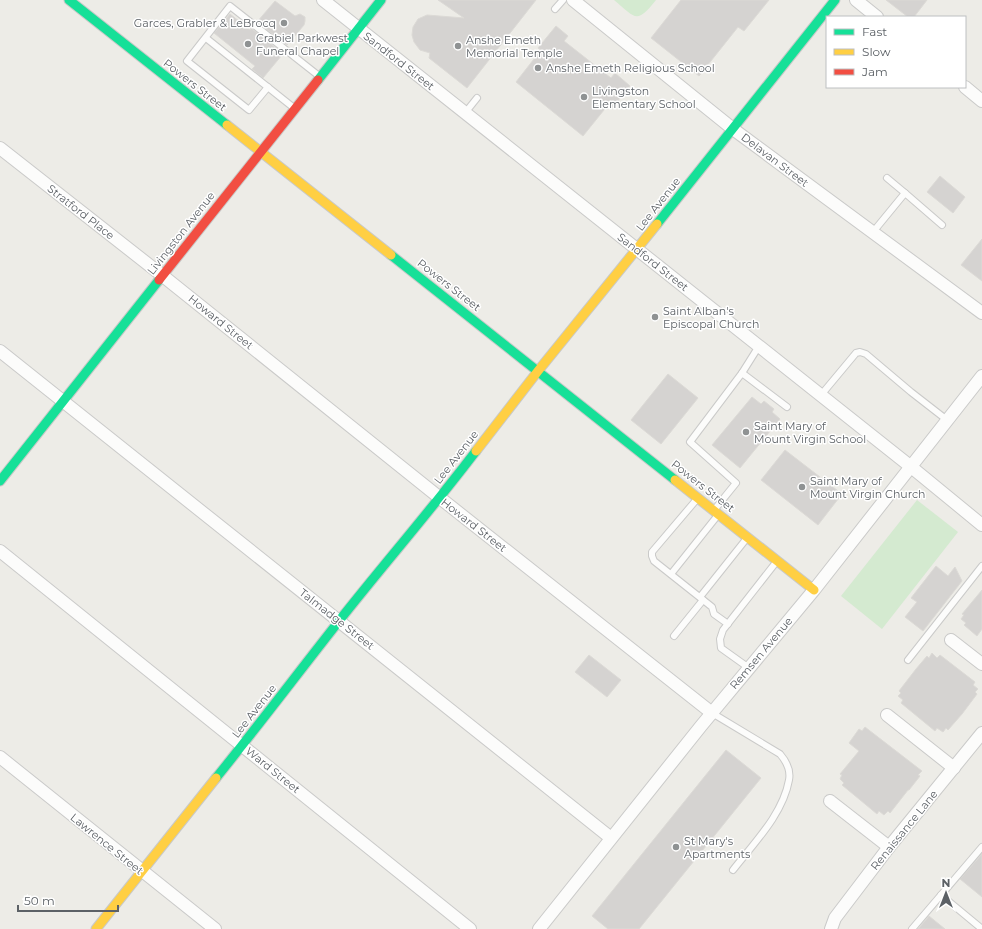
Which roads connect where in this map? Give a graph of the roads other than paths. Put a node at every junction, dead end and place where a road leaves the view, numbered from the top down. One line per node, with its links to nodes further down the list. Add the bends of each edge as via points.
1 (69, 0): 21 (street, Powers Street)
2 (323, 0): 10 (street, Sandford Street)
3 (381, 0): 10 (street, Livingston Avenue)
4 (563, 0): 8 (lane)
5 (573, 0): 19 (street, Delavan Street)
6 (835, 0): 19 (street, Lee Avenue)
7 (856, 0): 9 (street)
8 (555, 9)
9 (876, 16)
10 (359, 28): 12 (street, Livingston Avenue); 18 (street, Sandford Street)
11 (206, 38): 12 (lane, via 230,6); 13 (lane); 13 (lane, via 187,61 249,110)
12 (320, 77): 17 (street, Livingston Avenue)
13 (268, 87): 17 (lane)
14 (966, 88): 16 (street)
15 (477, 98): 18 (lane)
16 (982, 101)
17 (295, 109): 21 (street, Livingston Avenue)
18 (465, 113): 26 (street, Sandford Street)
19 (733, 129): 25 (street, Delavan Street); 26 (street, Lee Avenue)
20 (0, 148): 27 (street, Stratford Place)
21 (261, 152): 27 (street, Livingston Avenue); 31 (street, Powers Street)
22 (887, 178): 23 (lane)
23 (905, 193): 24 (lane); 25 (lane)
24 (942, 224)
25 (873, 232): 28 (street, Delavan Street)
26 (637, 250): 29 (street, Sandford Street); 31 (street, Lee Avenue)
27 (163, 276): 35 (street, Livingston Avenue); 41 (street, Howard Street)
28 (982, 313)
29 (759, 346): 32 (lane); 34 (street, Sandford Street)
30 (0, 351): 35 (street, Talmadge Street)
31 (538, 371): 40 (street, Powers Street); 41 (street, Lee Avenue)
32 (742, 374): 36 (lane); 42 (lane, via 690,442 736,483)
33 (982, 376): 37 (street, Remsen Avenue)
34 (821, 395): 37 (lane, via 856,353 860,352 866,354); 38 (street, Sandford Street)
35 (63, 402): 39 (street, Livingston Avenue); 51 (street, Talmadge Street)
36 (787, 407)
37 (947, 420): 38 (street, Remsen Avenue)
38 (910, 466): 43 (street, Sandford Street); 49 (street, Remsen Avenue)
39 (0, 481)
40 (698, 497): 42 (street, Powers Street); 48 (lane, via 652,552 654,561)
41 (440, 498): 51 (street, Lee Avenue); 58 (street, Howard Street)
42 (716, 512): 44 (street, Powers Street); 48 (lane)
43 (982, 525)
44 (748, 537): 46 (street, Powers Street); 50 (lane)
45 (0, 551): 61 (street, Ward Street)
46 (777, 560): 49 (street, Powers Street); 52 (lane)
47 (982, 566): 55 (lane)
48 (671, 574): 50 (lane)
49 (814, 590): 57 (street, Remsen Avenue)
50 (701, 598): 52 (lane, via 712,607 714,614); 53 (lane)
51 (339, 621): 61 (street, Lee Avenue); 65 (street, Talmadge Street)
52 (728, 624): 57 (lane, via 720,639 721,648)
53 (674, 636)
54 (951, 640): 56 (street)
55 (908, 660)
56 (982, 664)
57 (749, 668): 58 (street, Remsen Avenue)
58 (712, 713): 65 (street, Remsen Avenue); 68 (lane, via 780,754 789,771 789,779 778,810)
59 (887, 715): 63 (street)
60 (982, 733): 63 (street, Renaissance Lane)
61 (242, 745): 69 (street, Lee Avenue); 73 (street, Ward Street)
62 (0, 757): 69 (street, Lawrence Street)
63 (954, 768): 66 (street, Renaissance Lane)
64 (830, 801): 66 (street)
65 (611, 838): 74 (street, Remsen Avenue)
66 (889, 847): 75 (street, Renaissance Lane, via 835,918)
67 (982, 847): 70 (lane)
68 (733, 870)
69 (141, 871): 71 (street, Lee Avenue); 72 (street, Lawrence Street)
70 (941, 895): 76 (lane); 77 (lane)
71 (96, 929)
72 (215, 929)
73 (470, 929)
74 (539, 929)
75 (831, 929)
76 (912, 929)
77 (982, 929)

